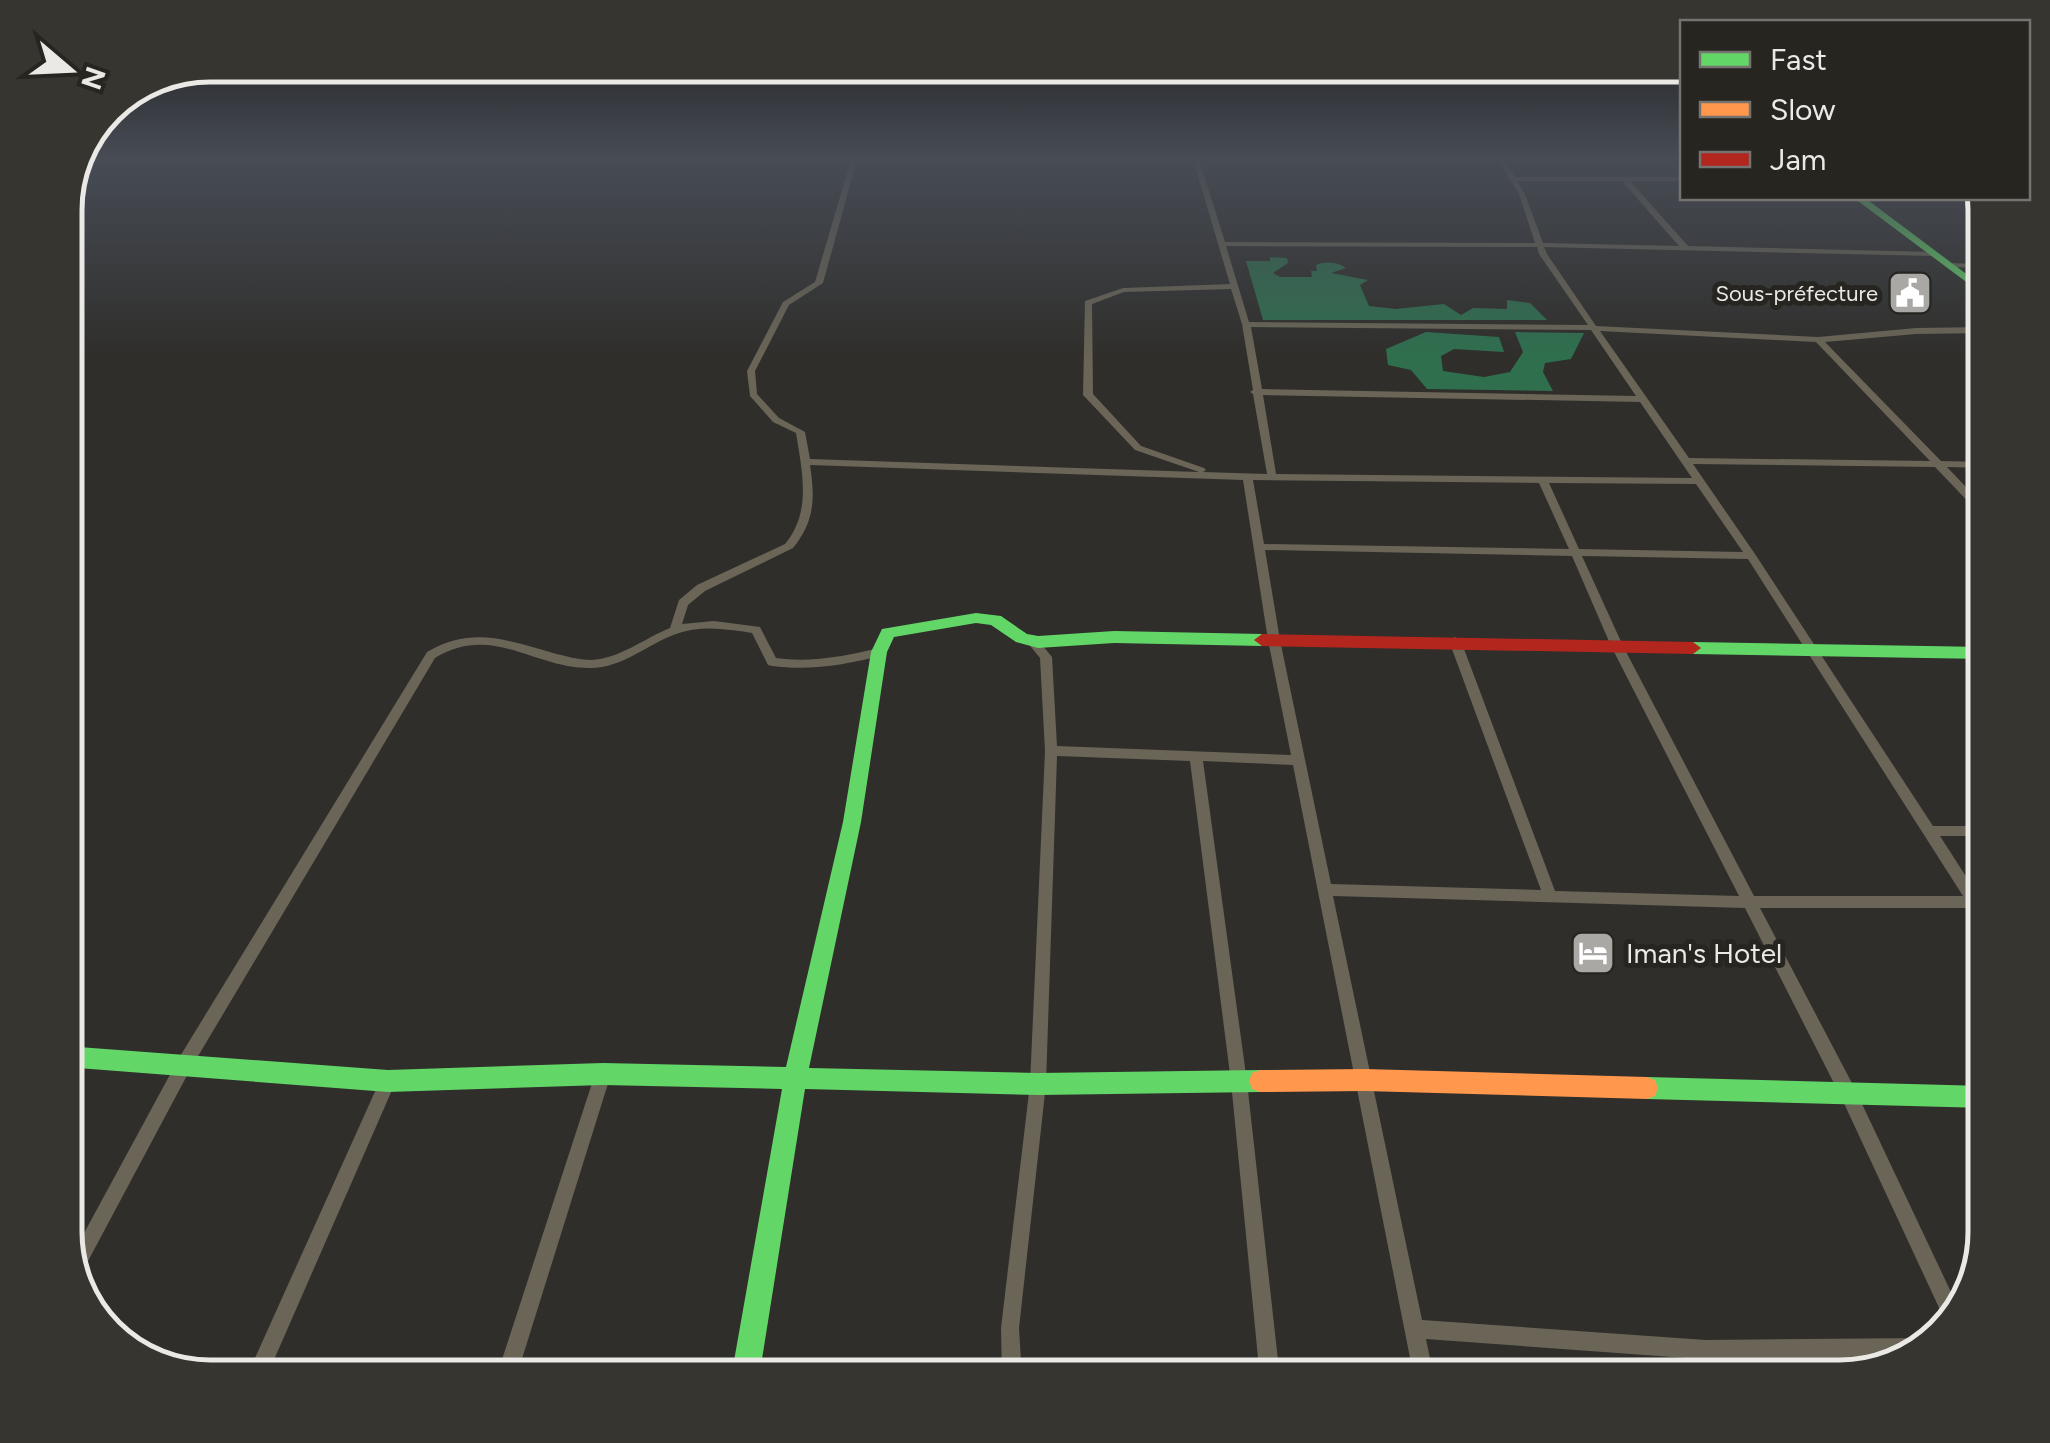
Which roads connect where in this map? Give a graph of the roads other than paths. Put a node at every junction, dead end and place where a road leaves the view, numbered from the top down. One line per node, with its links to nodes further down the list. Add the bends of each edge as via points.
1 (835, 223): 22 (street, via 819,283 786,304 750,371 753,394 776,420 800,432)
2 (1215, 223): 7 (street)
3 (1532, 223): 8 (street)
4 (1663, 223): 9 (street)
5 (1894, 223): 10 (street)
6 (1901, 223): 10 (street)
7 (1221, 244): 8 (street); 14 (street)
8 (1540, 245): 9 (street); 16 (street)
9 (1686, 249): 10 (street)
10 (1948, 262): 11 (street); 12 (street); 13 (street)
11 (1968, 264)
12 (1968, 273)
13 (1968, 279)
14 (1236, 286): 15 (street); 25 (street, via 1123,290 1088,303 1088,396 1138,448)
15 (1246, 324): 16 (street); 19 (street)
16 (1595, 328): 18 (street); 20 (street)
17 (1968, 330): 18 (street)
18 (1818, 340): 23 (street)
19 (1256, 392): 20 (street); 27 (street)
20 (1641, 398): 21 (street)
21 (1685, 461): 23 (street); 29 (street)
22 (804, 462): 25 (street); 34 (street, via 808,492 800,536 700,588 683,602)
23 (1938, 464): 24 (street); 30 (street)
24 (1968, 464)
25 (1217, 475): 26 (street)
26 (1248, 478): 27 (street); 31 (street)
27 (1272, 478): 28 (street)
28 (1543, 480): 29 (street); 32 (street)
29 (1699, 481): 33 (street)
30 (1968, 495)
31 (1260, 546): 32 (street); 35 (street)
32 (1575, 554): 33 (street); 38 (street)
33 (1752, 556): 39 (street)
34 (676, 629): 40 (street, via 702,624 756,630 772,662 796,666); 53 (street, via 589,665 465,640 431,656)
35 (1274, 640): 36 (street); 37 (street); 44 (street)
36 (1454, 641): 38 (street); 49 (street)
37 (1033, 642): 40 (street, via 1013,635 1004,622 953,620 888,634); 42 (street, via 1046,657)
38 (1617, 646): 39 (street); 50 (street)
39 (1811, 651): 41 (street); 45 (street)
40 (878, 652): 55 (street, via 852,822)
41 (1968, 653)
42 (1051, 751): 43 (street); 59 (street)
43 (1196, 756): 44 (street); 58 (street)
44 (1298, 760): 47 (street)
45 (1930, 831): 46 (street); 48 (street)
46 (1968, 831)
47 (1324, 890): 49 (street); 56 (street)
48 (1968, 892)
49 (1550, 896): 50 (street)
50 (1749, 902): 51 (street); 60 (street)
51 (1968, 902)
52 (83, 1057): 53 (street)
53 (185, 1063): 57 (street); 62 (street)
54 (603, 1074): 55 (street); 57 (street); 68 (street)
55 (795, 1078): 59 (street); 69 (street)
56 (1364, 1080): 58 (street); 60 (street); 64 (street)
57 (388, 1081): 67 (street)
58 (1239, 1082): 59 (street); 71 (street)
59 (1038, 1084): 70 (street)
60 (1848, 1094): 61 (street); 63 (street)
61 (1968, 1097)
62 (85, 1252)
63 (1947, 1303)
64 (1415, 1329): 66 (street); 72 (street)
65 (1893, 1348): 66 (street)
66 (1706, 1350): 73 (street)
67 (264, 1360)
68 (512, 1360)
69 (748, 1360)
70 (1011, 1360)
71 (1268, 1360)
72 (1421, 1360)
73 (1710, 1360)

